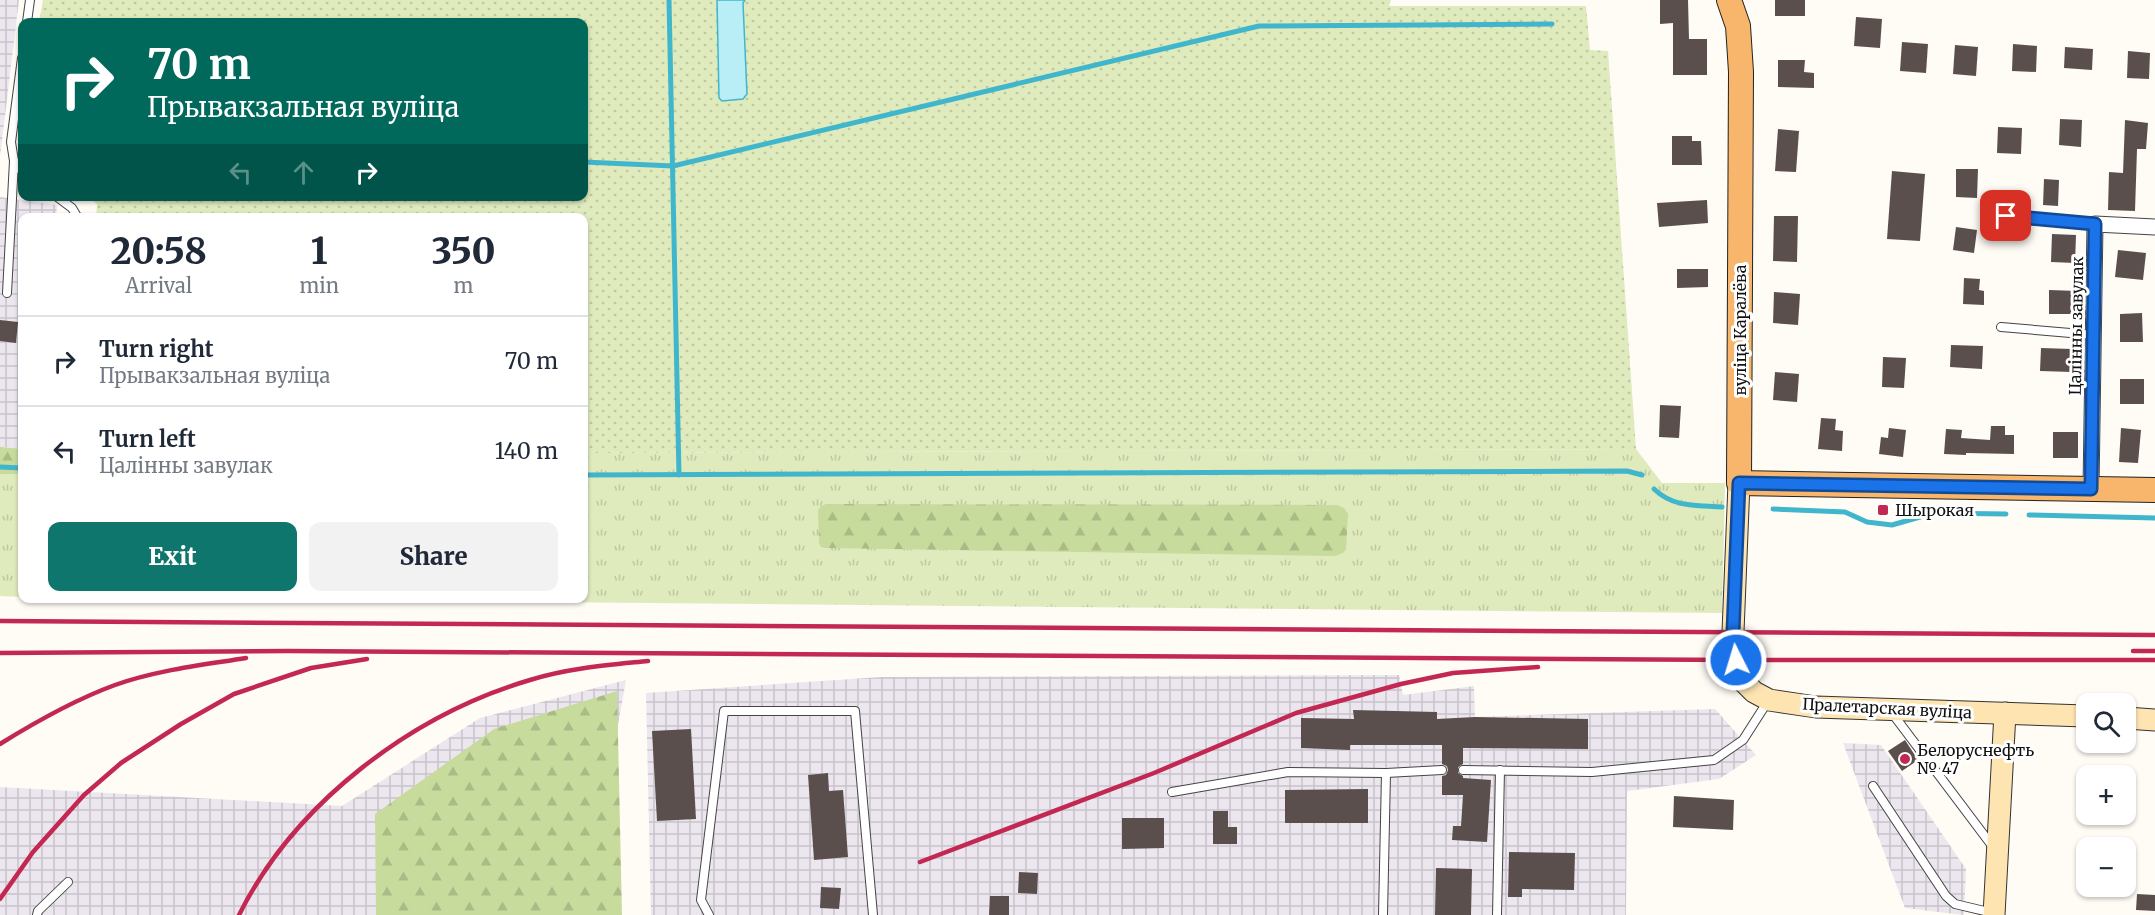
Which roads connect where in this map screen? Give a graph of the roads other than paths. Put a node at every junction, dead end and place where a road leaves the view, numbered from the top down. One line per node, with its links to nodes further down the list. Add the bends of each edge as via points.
1 (30, 0): 3 (lane)
2 (1729, 0): 15 (main road, вуліца Каралёва, via 1738,26 1741,72)
3 (28, 18)
4 (18, 89): 5 (lane, via 11,142)
5 (14, 161): 6 (lane); 12 (lane)
6 (18, 166)
7 (63, 201): 8 (lane)
8 (75, 213)
9 (2006, 216): 10 (lane)
10 (2095, 224): 11 (street); 14 (street, Цалінны завулак)
11 (2155, 227)
12 (7, 293)
13 (2001, 327): 14 (lane)
14 (2094, 335): 16 (street, Цалінны завулак)
15 (1739, 483): 16 (main road); 18 (main road, вуліца Каралёва, via 1733,632)
16 (2091, 489): 17 (main road)
17 (2155, 490)
18 (1736, 660): 19 (main road, Пралетарская вуліца, via 1743,681)
19 (1769, 700): 20 (main road, Пралетарская вуліца, via 1816,707); 27 (lane, via 1743,740 1714,760 1593,772)
20 (1889, 709): 21 (main road, Пралетарская вуліца); 31 (lane)
21 (2006, 712): 22 (main road, Пралетарская вуліца); 31 (main road)
22 (2076, 716)
23 (2136, 719): 24 (main road)
24 (2155, 720)
25 (1442, 770): 28 (lane)
26 (1463, 770): 27 (lane)
27 (1500, 770): 38 (lane)
28 (1386, 773): 30 (lane, via 1288,772); 37 (lane)
29 (1873, 786): 33 (lane, via 1946,896 1955,904)
30 (1172, 792)
31 (1998, 853): 33 (main road)
32 (68, 882): 34 (lane)
33 (1994, 914)
34 (37, 915)
35 (710, 915): 36 (lane, via 701,900 724,711 855,711)
36 (873, 915)
37 (1383, 915)
38 (1497, 915)

